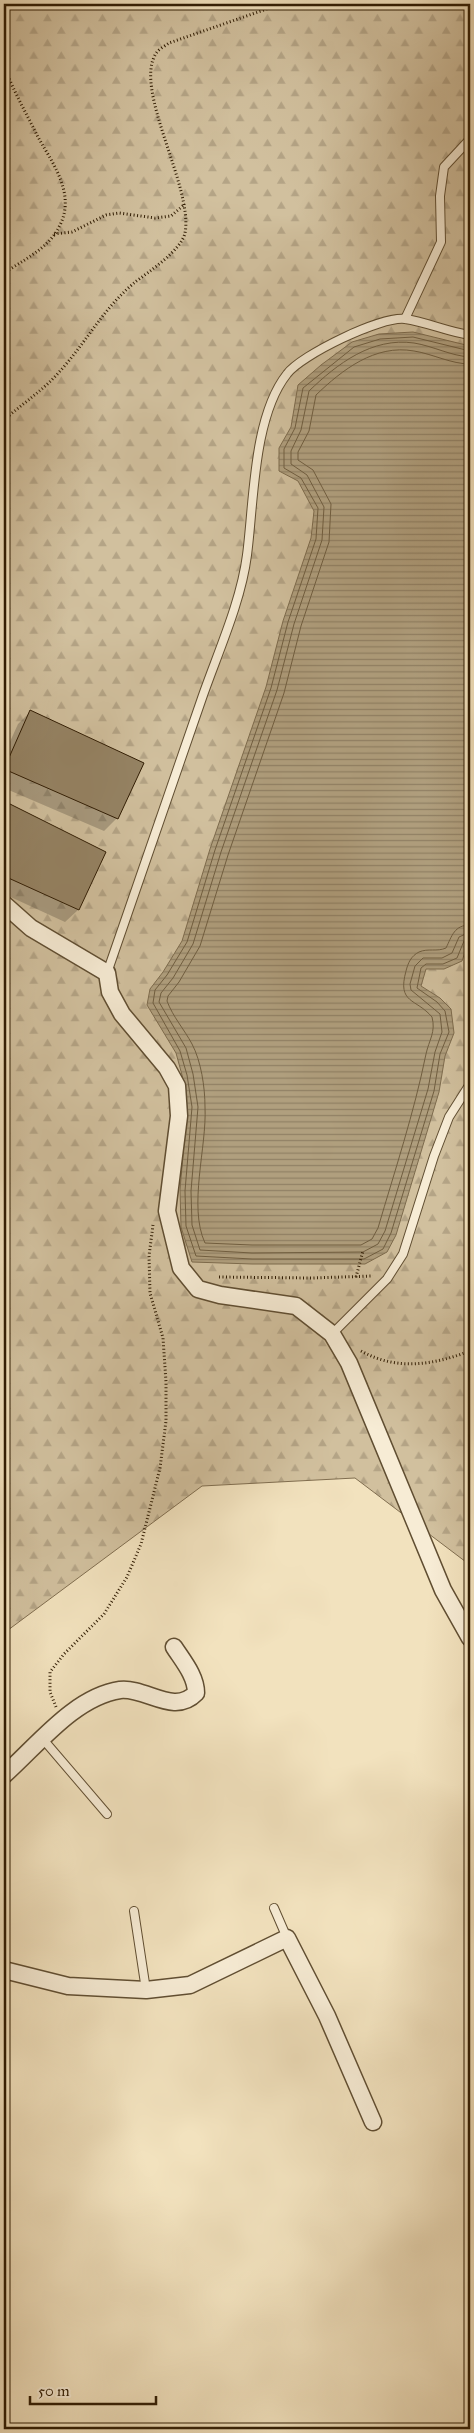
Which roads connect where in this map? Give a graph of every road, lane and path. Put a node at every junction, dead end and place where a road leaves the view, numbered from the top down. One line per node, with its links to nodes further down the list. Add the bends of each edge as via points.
1 (281, 4): 4 (path, via 169,43 157,51 152,70 154,96)
2 (4, 66): 5 (path, via 58,170 65,210)
3 (470, 139): 7 (lane, via 444,167 440,196 441,242)
4 (185, 204): 5 (path, via 171,216 106,214 88,226); 9 (path, via 187,222 184,236 173,252 118,297 61,371)
5 (54, 234): 6 (path, via 45,245)
6 (4, 273)
7 (405, 319): 8 (lane); 11 (lane, via 369,325 301,360 287,372 278,387 267,415 256,470 242,582)
8 (470, 335)
9 (4, 420)
10 (4, 904): 11 (street, via 31,928)
11 (107, 973): 18 (street, via 110,992 122,1014 167,1068 176,1086 179,1116 167,1211 181,1268 198,1289 296,1306)
12 (470, 1084): 15 (lane, via 449,1117 403,1254)
13 (154, 1217): 23 (path, via 149,1256 150,1293 163,1338 166,1382 166,1421 160,1468 141,1544 127,1577 104,1614 50,1672 50,1692)
14 (363, 1251): 17 (path)
15 (393, 1270): 17 (path); 18 (lane)
16 (215, 1276): 17 (path)
17 (356, 1278)
18 (332, 1334): 21 (street, via 349,1362 443,1590)
19 (357, 1349): 20 (path, via 374,1358 409,1366 444,1361)
20 (470, 1351)
21 (470, 1638)
22 (174, 1647): 23 (street, via 196,1686 196,1693 188,1701 174,1703 123,1690 101,1695)
23 (60, 1722): 24 (street)
24 (42, 1738): 25 (street); 26 (lane)
25 (4, 1775)
26 (107, 1814)
27 (274, 1908): 29 (lane)
28 (134, 1911): 31 (lane)
29 (287, 1938): 31 (street, via 190,1985); 32 (street, via 327,2016)
30 (4, 1970): 31 (street, via 68,1986)
31 (146, 1990)
32 (373, 2122)

